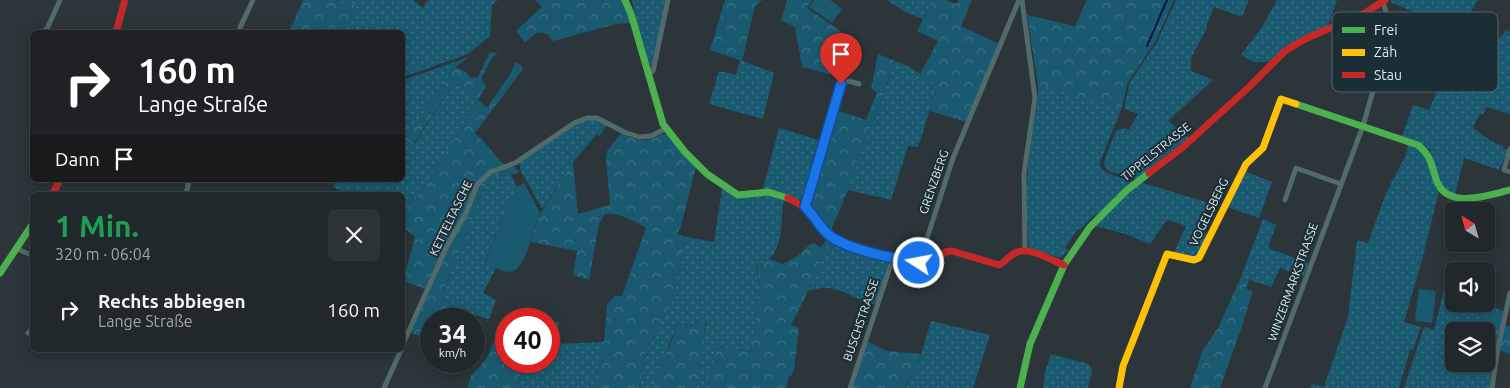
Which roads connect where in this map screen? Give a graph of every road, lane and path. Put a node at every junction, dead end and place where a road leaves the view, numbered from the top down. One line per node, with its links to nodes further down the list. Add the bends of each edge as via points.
1 (60, 0): 10 (street)
2 (125, 0): 11 (street)
3 (253, 0): 12 (street)
4 (625, 0): 13 (street, via 632,14)
5 (668, 0): 13 (street, via 653,71)
6 (1021, 0): 26 (street, GRENZBERG, via 1036,98 1024,173); 29 (street, GRENZBERG, via 953,158)
7 (1384, 1): 8 (street, TIPPELSTRASSE)
8 (1367, 12)
9 (1332, 27): 30 (street, TIPPELSTRASSE, via 1286,51 1183,146 1127,190 1085,233)
10 (45, 30)
11 (117, 30)
12 (239, 30)
13 (648, 74): 17 (street)
14 (859, 84): 23 (street, via 841,84)
15 (1373, 92): 16 (street, WINZERMARKSTRASSE)
16 (1363, 126): 20 (street, WINZERMARKSTRASSE); 21 (street, via 1423,147 1430,156 1438,186 1449,196 1476,198); 38 (street, VOGELSBERG, via 1281,99 1263,148 1246,164 1199,258 1194,260 1167,254 1123,366)
17 (665, 129): 23 (street, via 698,166 734,193 747,196 774,193); 33 (street, KETTELTASCHE, via 651,136 639,137 598,118 587,118 574,123 515,163 490,172 478,184)
18 (1510, 149): 19 (street, via 1504,170)
19 (1510, 172)
20 (1340, 184): 22 (street, via 1296,168); 39 (street, WINZERMARKSTRASSE)
21 (1510, 190)
22 (1285, 200)
23 (805, 207): 28 (street, via 835,239)
24 (30, 228): 25 (street)
25 (17, 249): 27 (street); 31 (street)
26 (1025, 251): 29 (street, via 1016,252 999,265 950,251 932,265); 30 (street)
27 (30, 254)
28 (893, 258): 29 (street); 36 (street, BUSCHSTRASSE)
29 (919, 263)
30 (1064, 265): 37 (street, TIPPELSTRASSE, via 1030,344)
31 (0, 273)
32 (1510, 293): 40 (street)
33 (405, 339)
34 (400, 352): 35 (street)
35 (384, 388)
36 (850, 388)
37 (1020, 388)
38 (1118, 388)
39 (1265, 388)
40 (1492, 388)

